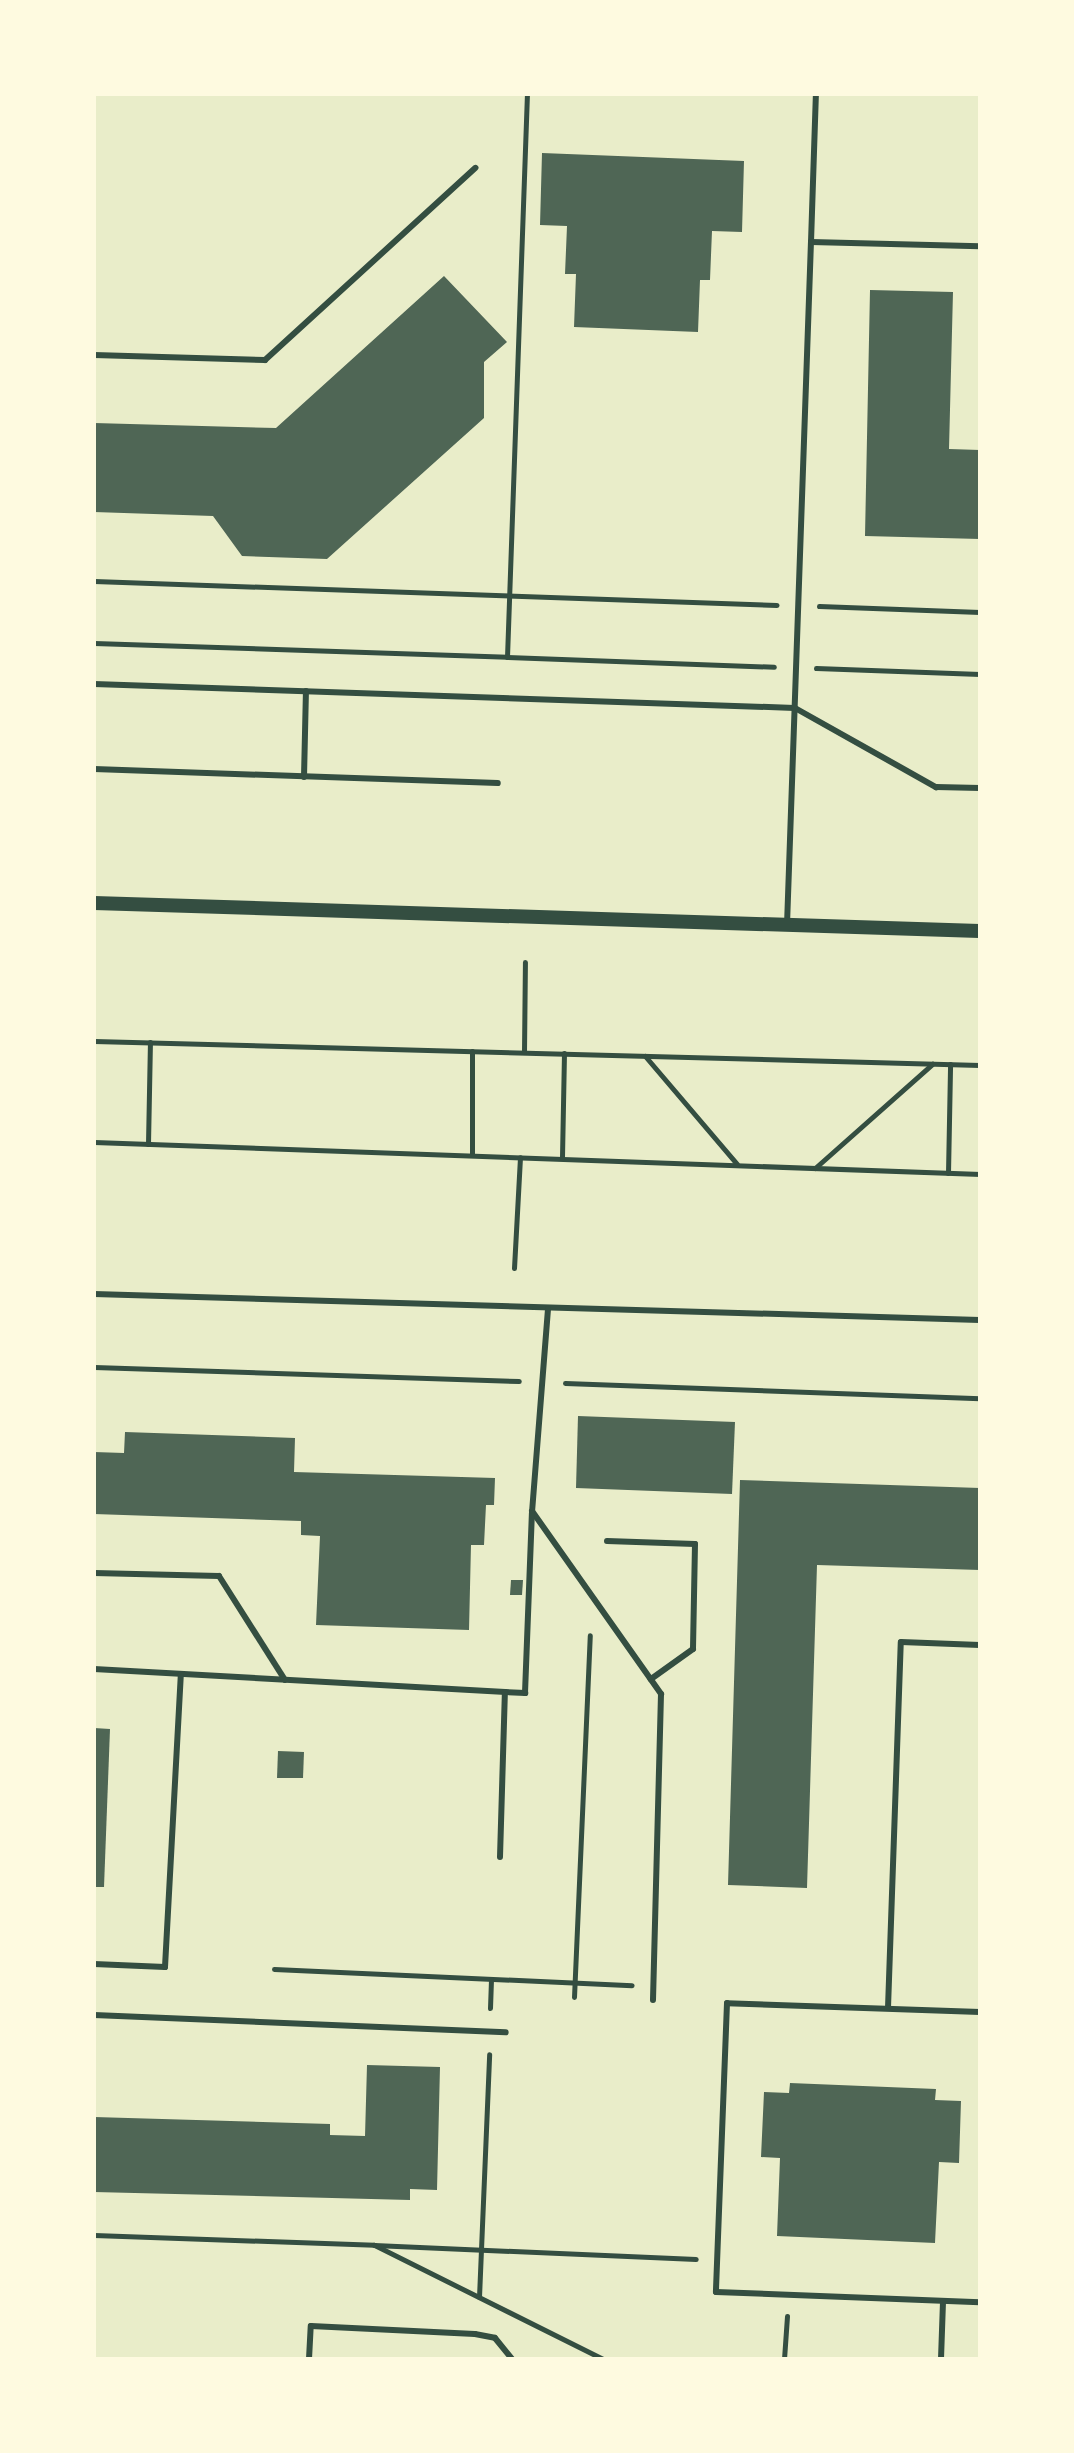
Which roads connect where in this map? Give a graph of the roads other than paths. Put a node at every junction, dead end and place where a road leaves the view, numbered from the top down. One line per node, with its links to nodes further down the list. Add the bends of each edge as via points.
1 (816, 94): 3 (lane)
2 (475, 168): 5 (lane, via 265,360)
3 (811, 242): 4 (lane); 8 (lane)
4 (980, 246)
5 (94, 355)
6 (94, 684): 7 (lane)
7 (306, 691): 8 (lane); 10 (lane)
8 (795, 708): 12 (lane, via 936,787); 14 (lane)
9 (94, 769): 10 (lane)
10 (304, 777): 11 (lane)
11 (498, 783)
12 (980, 788)
13 (94, 903): 14 (street)
14 (787, 925): 15 (street)
15 (980, 931)
16 (94, 1294): 17 (lane)
17 (548, 1309): 18 (lane); 19 (lane)
18 (980, 1320)
19 (532, 1511): 25 (lane); 27 (lane, via 525,1693)
20 (607, 1541): 25 (lane, via 695,1544 693,1649)
21 (94, 1573): 26 (lane, via 219,1576)
22 (980, 1645): 31 (lane, via 901,1642)
23 (94, 1669): 24 (lane)
24 (181, 1674): 26 (lane); 29 (lane, via 165,1967)
25 (651, 1679): 30 (lane, via 661,1694)
26 (285, 1680): 27 (lane)
27 (505, 1692): 28 (lane)
28 (500, 1857)
29 (94, 1964)
30 (653, 2000)
31 (888, 2008): 32 (lane); 35 (lane, via 727,2003 716,2292)
32 (980, 2012)
33 (94, 2015): 34 (lane)
34 (506, 2032)
35 (943, 2301): 36 (lane); 39 (lane)
36 (980, 2302)
37 (309, 2359): 38 (lane, via 311,2326 475,2334 495,2338)
38 (512, 2359)
39 (941, 2359)

